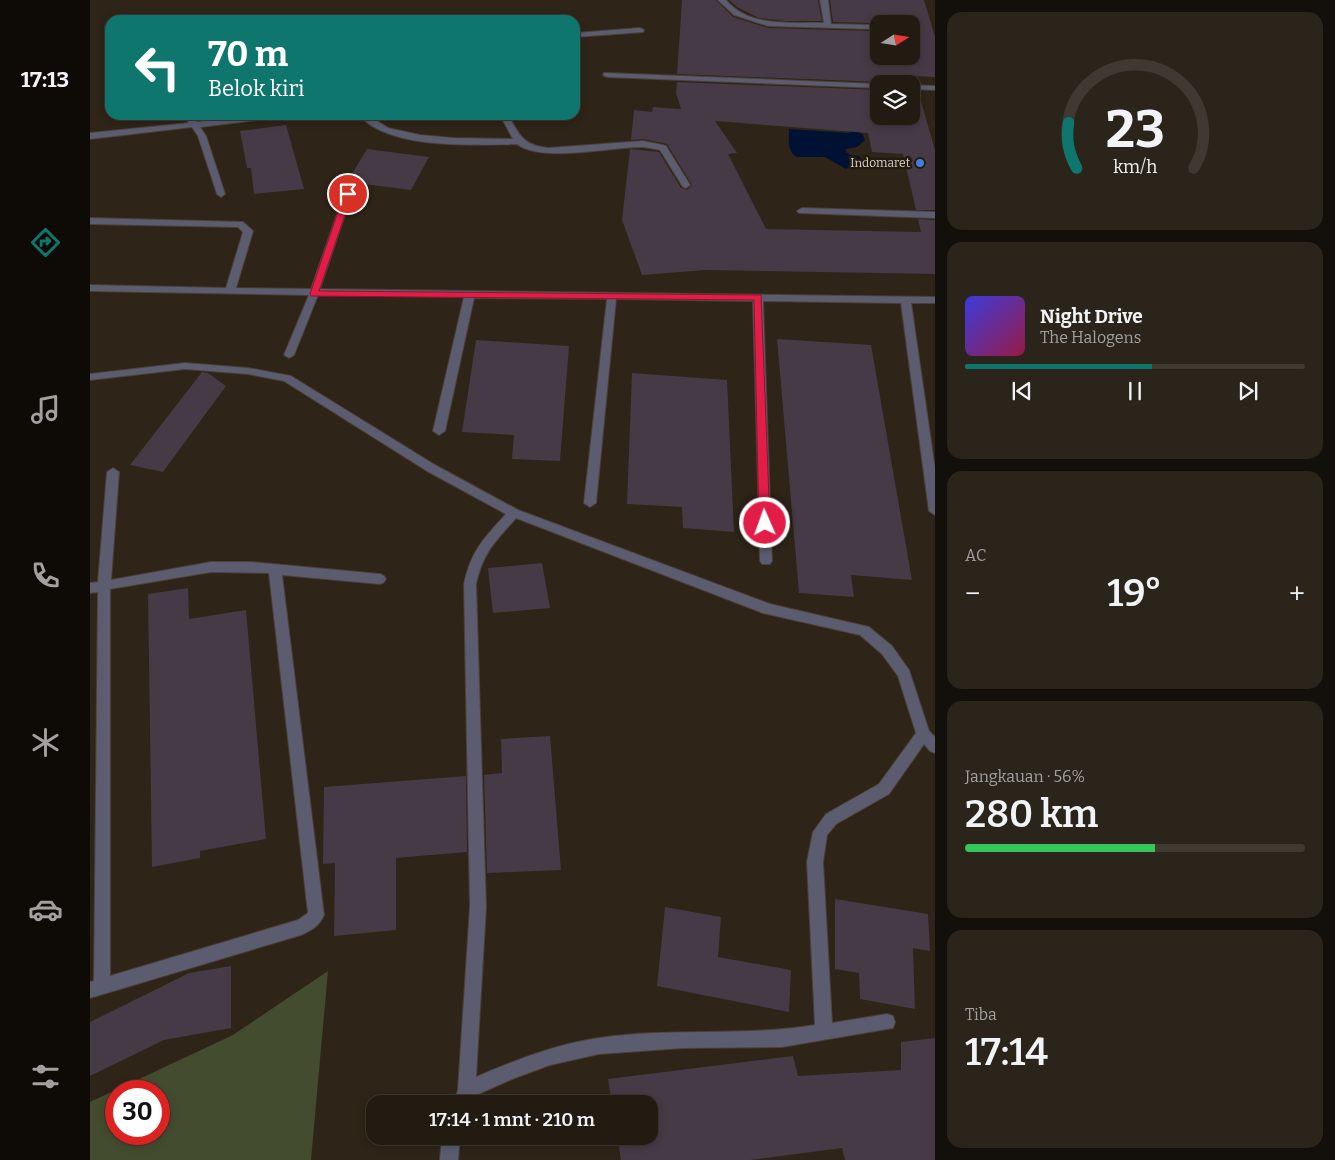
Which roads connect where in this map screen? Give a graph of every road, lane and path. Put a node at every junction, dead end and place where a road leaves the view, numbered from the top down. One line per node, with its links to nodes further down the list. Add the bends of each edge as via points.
1 (722, 0): 3 (street, via 728,8 753,21)
2 (824, 0): 3 (street)
3 (828, 25): 4 (street)
4 (870, 27)
5 (640, 30): 6 (street)
6 (580, 35)
7 (607, 75): 8 (street)
8 (870, 86)
9 (920, 87): 10 (street)
10 (935, 88)
11 (192, 120): 15 (street)
12 (243, 120): 15 (street)
13 (369, 120): 17 (street, via 388,131 424,137)
14 (507, 120): 17 (street)
15 (196, 126): 16 (street); 19 (street)
16 (90, 136)
17 (519, 141): 18 (street, via 533,150 548,151 652,145 663,148)
18 (686, 185)
19 (221, 194)
20 (348, 194): 26 (street)
21 (802, 211): 22 (street)
22 (935, 215)
23 (90, 221): 25 (street, via 240,224 248,231)
24 (90, 288): 25 (street)
25 (230, 291): 26 (street)
26 (314, 294): 27 (street); 32 (street)
27 (470, 294): 28 (street); 34 (street)
28 (612, 295): 29 (street); 36 (street)
29 (758, 297): 30 (street); 39 (street)
30 (906, 300): 31 (street); 37 (street)
31 (935, 300)
32 (290, 355)
33 (90, 376): 38 (street, via 185,366 287,378 430,468)
34 (439, 431)
35 (113, 472): 42 (street)
36 (590, 503)
37 (935, 511)
38 (514, 513): 43 (street, via 768,609 864,631 887,650 904,674); 48 (street, via 485,545 474,564 470,584 478,907)
39 (766, 561)
40 (275, 570): 41 (street); 42 (street, via 211,567); 45 (street, via 316,915 301,927)
41 (380, 579)
42 (97, 587): 45 (street)
43 (923, 734): 44 (street); 47 (street, via 884,789 831,819 820,832 815,862)
44 (935, 747)
45 (96, 987)
46 (887, 1022): 47 (street)
47 (824, 1034): 49 (street, via 782,1039 683,1040 598,1046 550,1057 510,1071)
48 (465, 1095)
49 (468, 1095)
50 (450, 1145): 51 (street)
51 (449, 1160)

